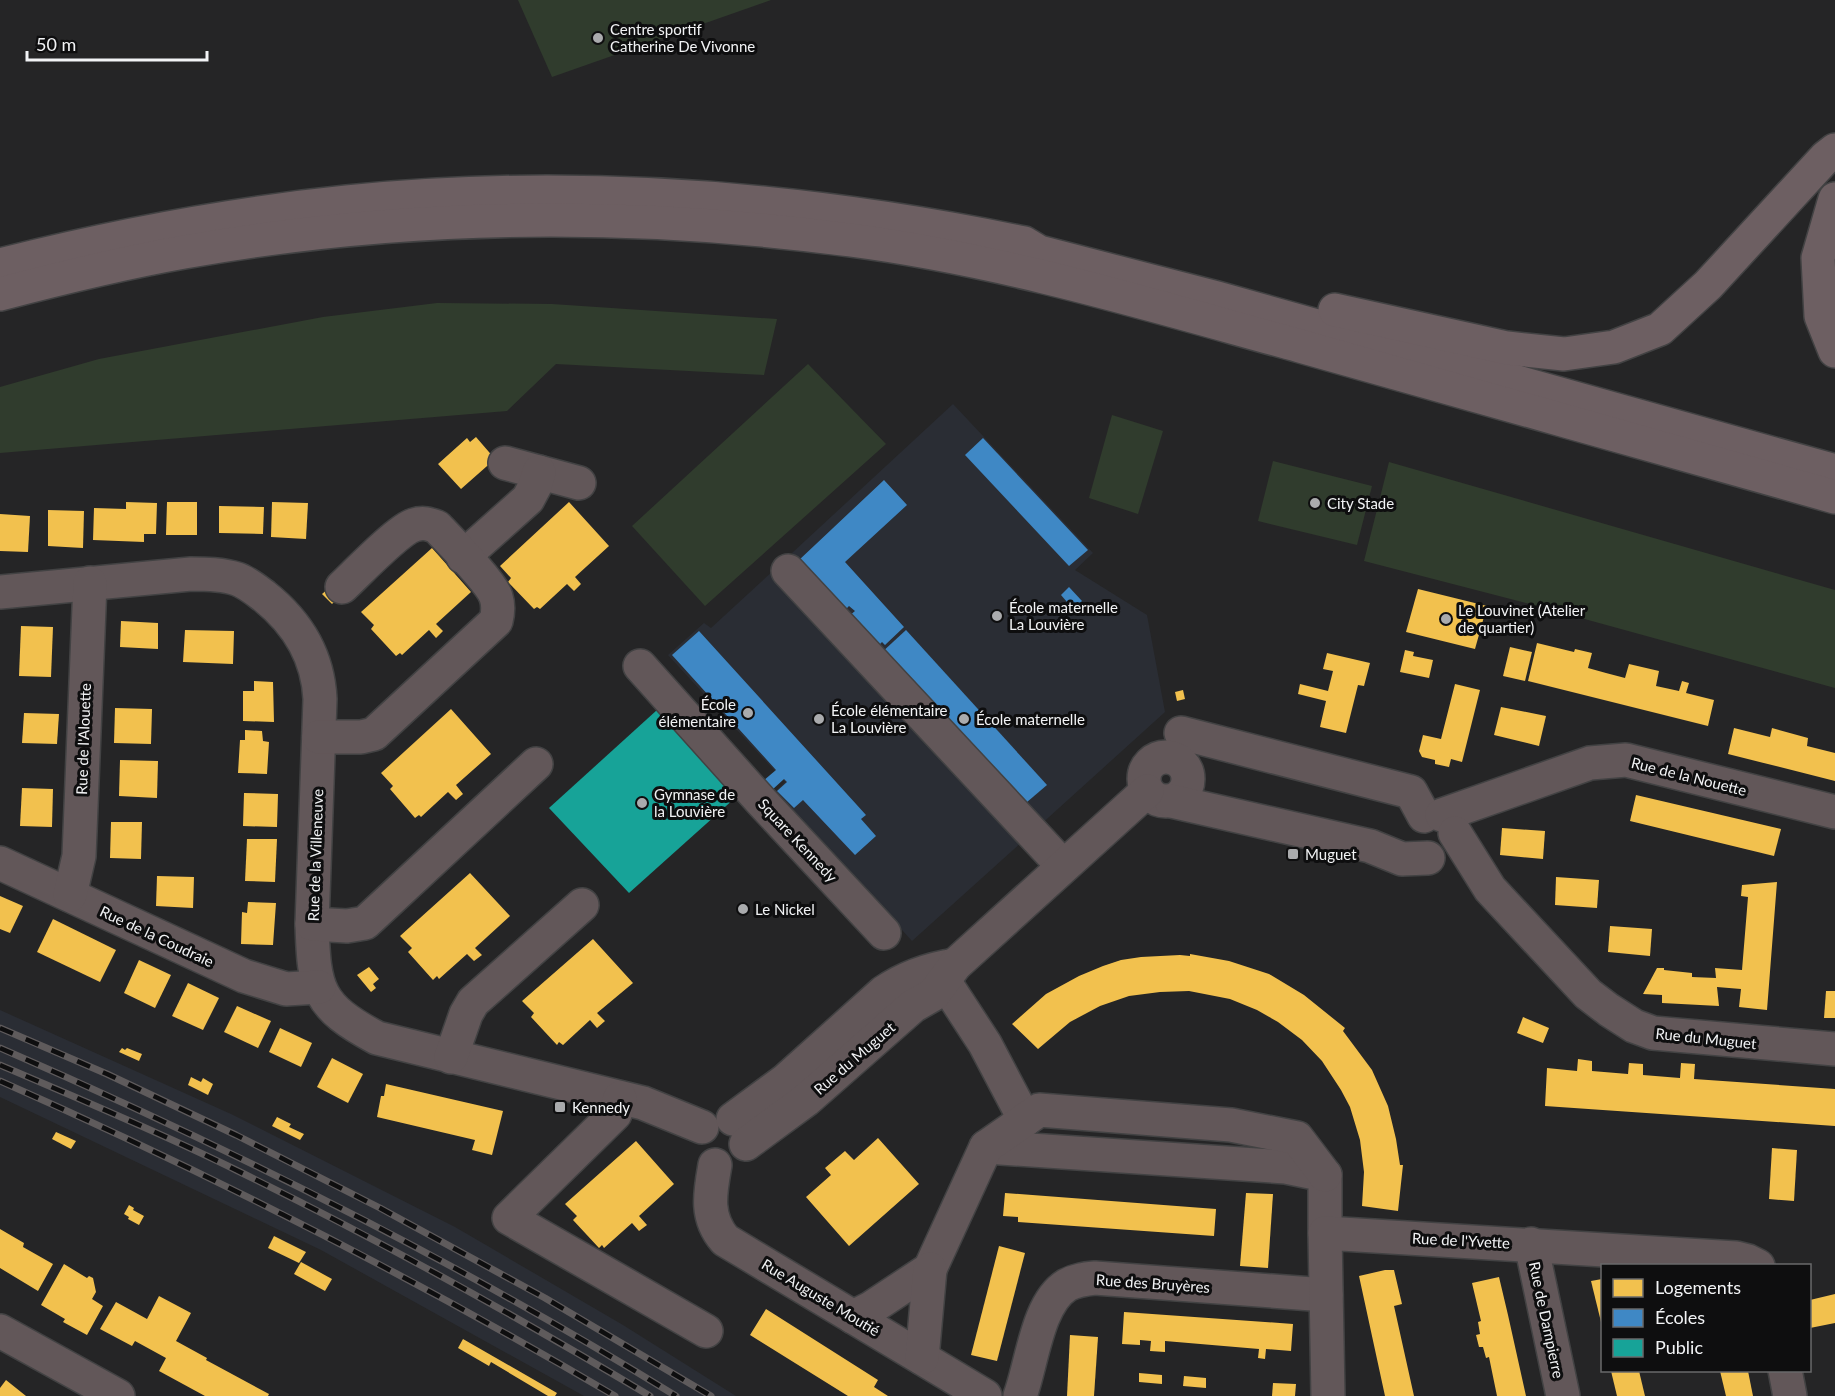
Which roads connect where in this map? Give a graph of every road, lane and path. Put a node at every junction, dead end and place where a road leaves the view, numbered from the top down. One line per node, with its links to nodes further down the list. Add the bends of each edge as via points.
1 (1835, 150): 3 (main road, via 1708,285 1660,329 1614,348 1564,354 1495,346 1041,240)
2 (1835, 200): 6 (main road, via 1818,258 1821,316)
3 (1024, 243): 4 (main road, via 816,207 641,193 535,192 348,202 257,213 165,228); 8 (main road, via 1039,252)
4 (0, 265)
5 (0, 294): 11 (main road, via 184,252 407,224 614,221 791,233 980,262 1114,294)
6 (1835, 351)
7 (505, 462): 9 (street)
8 (1835, 471)
9 (539, 472): 10 (street); 12 (street, via 528,499)
10 (579, 483)
11 (1835, 497)
12 (463, 557): 15 (street, via 437,527 426,523 412,525); 19 (street, via 496,595 496,621 374,734)
13 (788, 571): 26 (street)
14 (90, 583): 16 (street, Rue de la Villeneuve); 19 (street, Rue de la Villeneuve, via 220,575 238,579 258,591 290,621 312,656 319,679); 28 (street, Rue de l'Alouette, via 79,856)
15 (342, 587)
16 (0, 592)
17 (640, 666): 31 (street, Square Kennedy)
18 (1181, 733): 22 (street, via 1411,792)
19 (318, 737): 30 (street, Rue de la Villeneuve)
20 (536, 764): 30 (street, via 365,923)
21 (1835, 812): 22 (street, Rue de la Nouette, via 1626,760 1590,764)
22 (1433, 824): 23 (street); 24 (street, via 1412,843 1415,850); 27 (street, Rue du Muguet)
23 (1370, 846): 24 (street, Rue du Muguet, via 1402,859); 26 (street, Rue du Muguet, via 1227,813 1169,791)
24 (1431, 858): 27 (street, Rue du Muguet)
25 (0, 863): 28 (street, Rue de la Coudraie)
26 (1063, 866): 32 (street, Rue du Muguet)
27 (1490, 889): 34 (street, Rue du Muguet, via 1588,994 1634,1026 1653,1033)
28 (70, 895): 33 (street, Rue de la Coudraie, via 244,976 286,989)
29 (582, 905): 35 (street, via 473,1002)
30 (312, 924): 33 (street, Rue de la Villeneuve)
31 (884, 933)
32 (950, 973): 37 (street); 38 (street, Rue du Muguet, via 933,968 884,992)
33 (319, 987): 35 (street, Rue de la Villeneuve, via 330,1007 377,1038)
34 (1835, 1049)
35 (451, 1057): 36 (street, Rue de la Villeneuve)
36 (620, 1098): 38 (street, Rue de la Villeneuve); 48 (street, via 615,1114 509,1218)
37 (1025, 1120): 39 (street); 40 (street, via 1039,1110 1231,1125 1298,1138)
38 (727, 1130): 46 (street, Rue Auguste Moutié, via 698,1134 698,1149 715,1165 709,1195 717,1230 725,1240)
39 (986, 1147): 40 (street, via 1286,1167); 44 (street)
40 (1325, 1175): 41 (street)
41 (1325, 1233): 42 (street, Rue de l'Yvette); 45 (street)
42 (1531, 1244): 43 (street, Rue de l'Yvette, via 1736,1258); 55 (street, Rue de Dampierre)
43 (1754, 1264)
44 (930, 1269): 46 (street); 49 (street)
45 (1326, 1295): 53 (street, Rue des Bruyères, via 1095,1278 1078,1280 1056,1295 1044,1314); 54 (street)
46 (853, 1317): 49 (street, Rue Auguste Moutié)
47 (0, 1331): 51 (street)
48 (706, 1331)
49 (922, 1358): 52 (street, Rue Auguste Moutié)
50 (1785, 1372): 56 (street)
51 (118, 1396)
52 (985, 1396)
53 (1020, 1396)
54 (1328, 1396)
55 (1563, 1396)
56 (1791, 1396)

